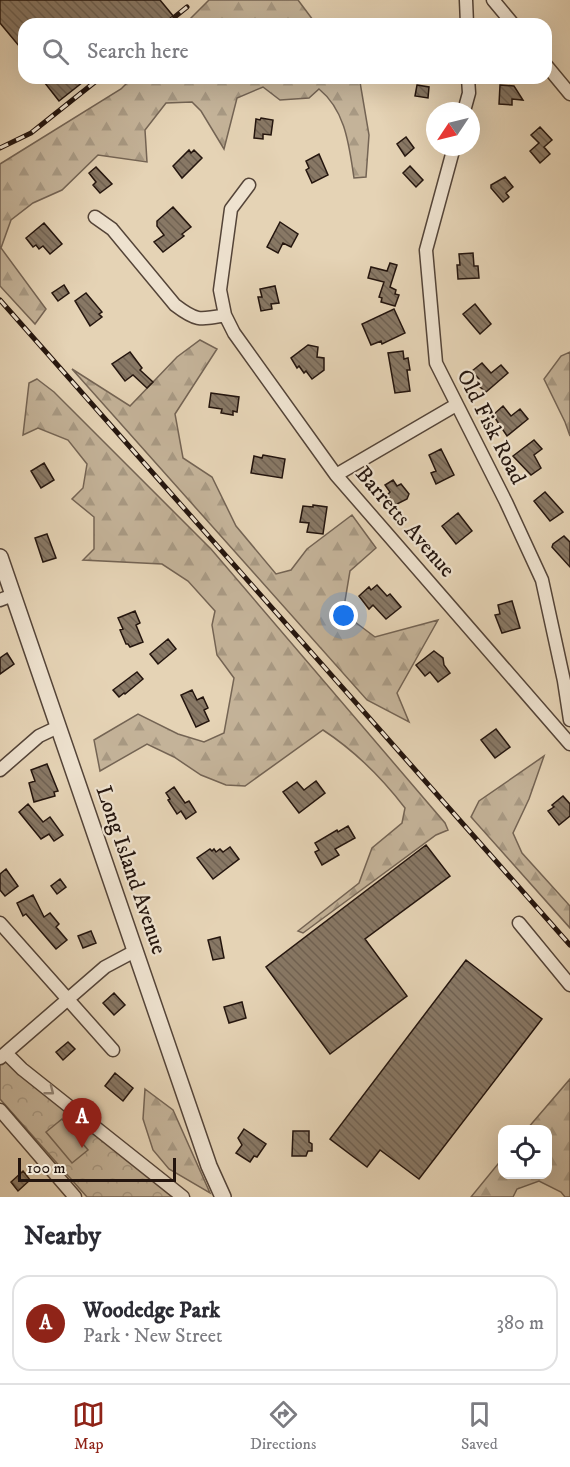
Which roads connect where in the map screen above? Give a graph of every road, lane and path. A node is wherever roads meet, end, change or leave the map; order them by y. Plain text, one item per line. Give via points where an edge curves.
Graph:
1 (466, 0) edge
2 (493, 0) edge
3 (467, 18) edge
4 (508, 18) edge
5 (552, 72) edge
6 (468, 84) edge
7 (570, 94) edge
8 (466, 102) edge
9 (452, 156) edge
10 (249, 185) dead end
11 (95, 218) dead end
12 (225, 315) junction
13 (456, 405) junction
14 (336, 475) junction
15 (0, 557) edge
16 (7, 598) edge
17 (570, 720) edge
18 (58, 727) junction
19 (570, 744) edge
20 (0, 770) edge
21 (0, 923) edge
22 (519, 924) dead end
23 (135, 951) junction
24 (570, 985) edge
25 (67, 998) junction
26 (113, 1050) dead end
27 (3, 1055) edge
28 (0, 1110) edge
29 (75, 1197) edge
30 (183, 1197) edge
31 (223, 1197) edge

1 - 3 street
2 - 4 street
5 - 7 street
6 - 8 street
9 - 13 street, Old Fisk Road via 426,250 436,363
10 - 12 street, Barretts Avenue via 231,208 220,290
11 - 12 street via 112,229 186,313 200,320
12 - 14 street, Barretts Avenue
13 - 14 street
13 - 17 street, Old Fisk Road via 542,580
14 - 19 street, Barretts Avenue
15 - 16 street, Long Island Avenue
16 - 18 street, Long Island Avenue
18 - 20 street via 39,736
18 - 23 street, Long Island Avenue
21 - 25 street
22 - 24 street
23 - 25 street via 105,967
23 - 31 street, Long Island Avenue
25 - 26 street
25 - 27 street
27 -> 30 street
28 - 29 street

